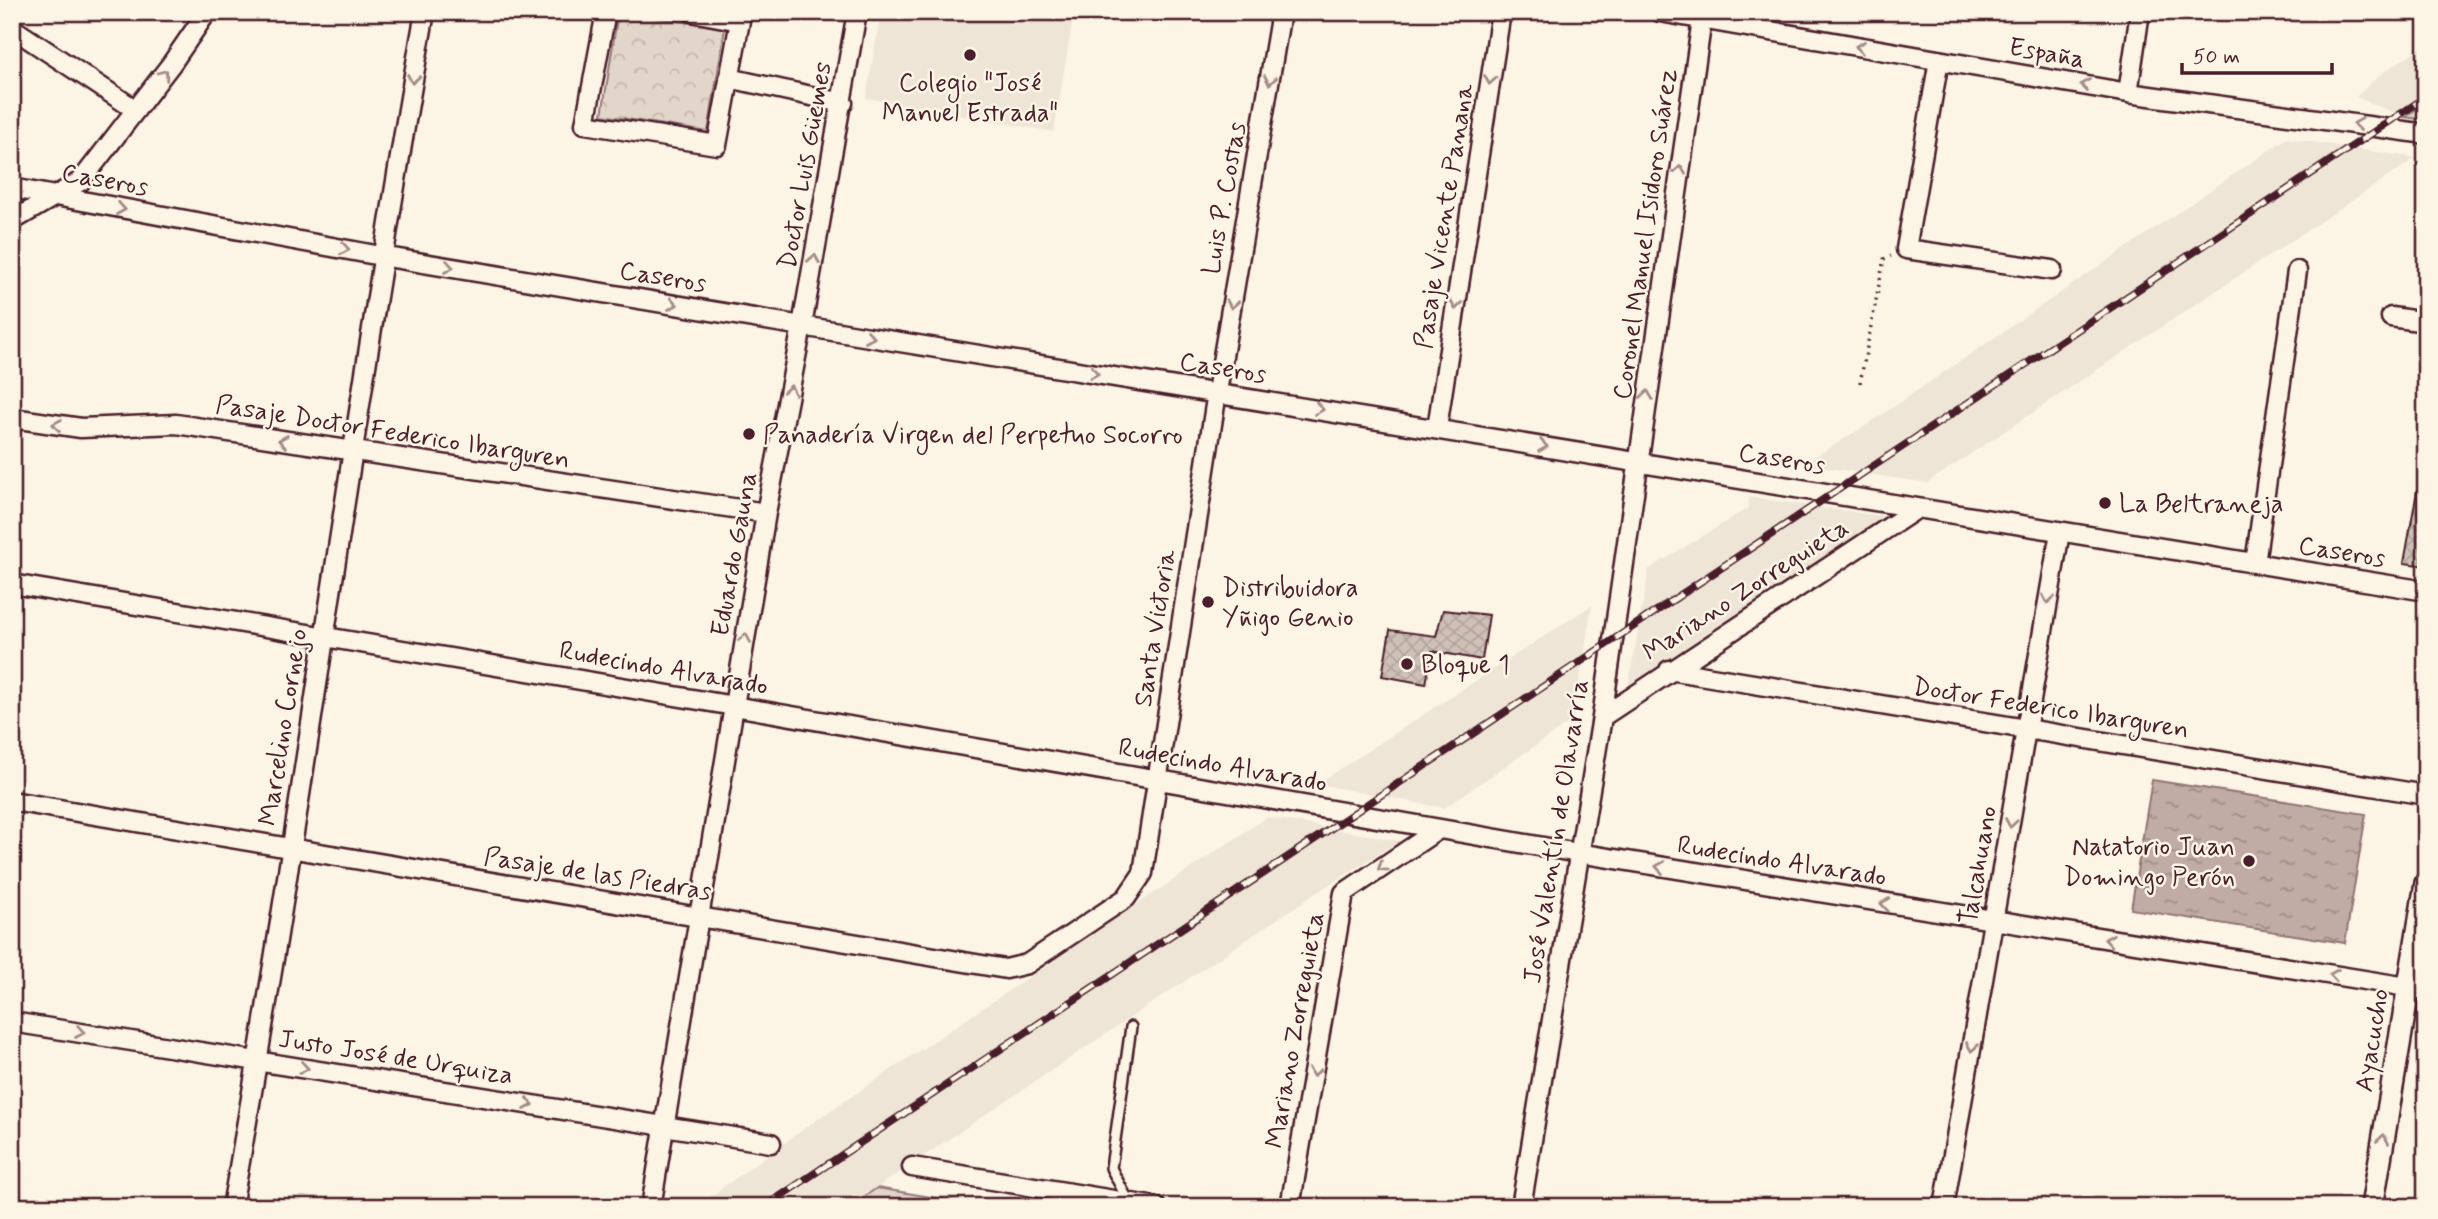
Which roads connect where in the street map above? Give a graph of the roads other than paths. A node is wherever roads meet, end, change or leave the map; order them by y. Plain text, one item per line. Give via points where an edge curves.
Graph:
1 (207, 12) edge
2 (425, 12) edge
3 (606, 12) edge
4 (692, 12) edge
5 (857, 12) edge
6 (1281, 12) edge
7 (1501, 12) edge
8 (1660, 12) edge
9 (2140, 12) edge
10 (1702, 16) edge
11 (12, 28) edge
12 (1939, 60) junction
13 (729, 78) junction
14 (2128, 93) junction
15 (843, 103) junction
16 (136, 110) junction
17 (2426, 134) edge
18 (12, 188) edge
19 (54, 197) junction
20 (12, 221) edge
21 (381, 256) junction
22 (2052, 270) dead end
23 (2297, 271) dead end
24 (2391, 317) dead end
25 (2426, 323) edge
26 (802, 326) junction
27 (1217, 392) junction
28 (12, 418) edge
29 (1437, 428) junction
30 (350, 452) junction
31 (1637, 462) junction
32 (1918, 508) junction
33 (765, 513) junction
34 (2060, 531) junction
35 (2255, 563) junction
36 (12, 584) edge
37 (2426, 591) edge
38 (323, 636) junction
39 (1669, 670) junction
40 (734, 706) junction
41 (1602, 717) junction
42 (2026, 730) junction
43 (1157, 779) junction
44 (2426, 795) edge
45 (12, 801) edge
46 (1439, 830) junction
47 (289, 849) junction
48 (1578, 853) junction
49 (1143, 873) joint
50 (2426, 883) edge
51 (699, 916) junction
52 (1994, 922) junction
53 (2417, 989) edge
54 (12, 1022) edge
55 (1131, 1027) dead end
56 (258, 1060) junction
57 (666, 1127) junction
58 (771, 1143) dead end
59 (912, 1167) dead end
60 (1130, 1205) edge
61 (232, 1207) edge
62 (651, 1207) edge
63 (1156, 1207) edge
64 (1290, 1207) edge
65 (1521, 1207) edge
66 (1944, 1207) edge
67 (2372, 1207) edge

16 -> 1 street
2 -> 21 street, Marcelino Cornejo
3 - 13 street via 585,124 717,145
4 - 13 street via 740,21
5 - 15 street, Doctor Luis Güemes
6 -> 27 street, Luis P. Costas
7 -> 29 street, Pasaje Vicente Panana
8 - 10 street, España
9 - 14 street
12 -> 10 street, España
31 -> 10 street, Coronel Manuel Isidoro Suárez
11 - 16 street
14 -> 12 street, España
12 - 22 street via 1906,249
13 - 15 street
17 -> 14 street, España
26 -> 15 street, Doctor Luis Güemes
16 - 19 street via 82,181
18 - 19 street, Caseros
19 - 20 street
19 -> 21 street, Caseros
21 -> 26 street, Caseros
21 - 30 street, Marcelino Cornejo
23 - 35 street
24 - 25 street
26 -> 27 street, Caseros
33 -> 26 street, Eduardo Gauna
27 -> 29 street, Caseros
27 - 43 street, Santa Victoria
30 -> 28 street, Pasaje Doctor Federico Ibarguren via 176,424 82,428
29 -> 31 street, Caseros
30 - 33 street, Pasaje Doctor Federico Ibarguren
30 - 38 street, Marcelino Cornejo
31 - 32 street, Caseros
31 - 41 street, José Valentín de Olavarría
32 - 34 street, Caseros
32 - 39 street, Mariano Zorreguieta
40 -> 33 street, Eduardo Gauna
34 - 35 street, Caseros
34 -> 42 street, Talcahuano
35 - 37 street, Caseros
36 - 38 street, Rudecindo Alvarado
38 - 40 street, Rudecindo Alvarado
38 - 47 street, Marcelino Cornejo
39 - 41 street, Mariano Zorreguieta
39 - 42 street, Doctor Federico Ibarguren
40 - 43 street, Rudecindo Alvarado
40 - 51 street, Eduardo Gauna
41 - 48 street, José Valentín de Olavarría
42 - 44 street, Doctor Federico Ibarguren
42 -> 52 street, Talcahuano
43 - 46 street, Rudecindo Alvarado
43 - 49 street, Santa Victoria
45 - 47 street, Pasaje de las Piedras
46 - 48 street, Rudecindo Alvarado
46 -> 64 street, Mariano Zorreguieta via 1344,893
47 - 51 street, Pasaje de las Piedras
47 - 56 street, Marcelino Cornejo
52 -> 48 street, Rudecindo Alvarado
48 - 65 street, José Valentín de Olavarría
49 - 51 street, Pasaje de las Piedras via 1126,898 1027,964 1006,969
50 - 53 street, Ayacucho
51 - 57 street, Eduardo Gauna
53 -> 52 street, Rudecindo Alvarado
52 -> 66 street, Talcahuano
67 -> 53 street, Ayacucho
54 -> 56 street, Justo José de Urquiza
55 - 60 lane via 1111,1168
56 -> 57 street, Justo José de Urquiza
56 - 61 street, Marcelino Cornejo
57 - 58 street, Justo José de Urquiza
57 - 62 street, Eduardo Gauna
59 - 60 street
60 - 63 street

